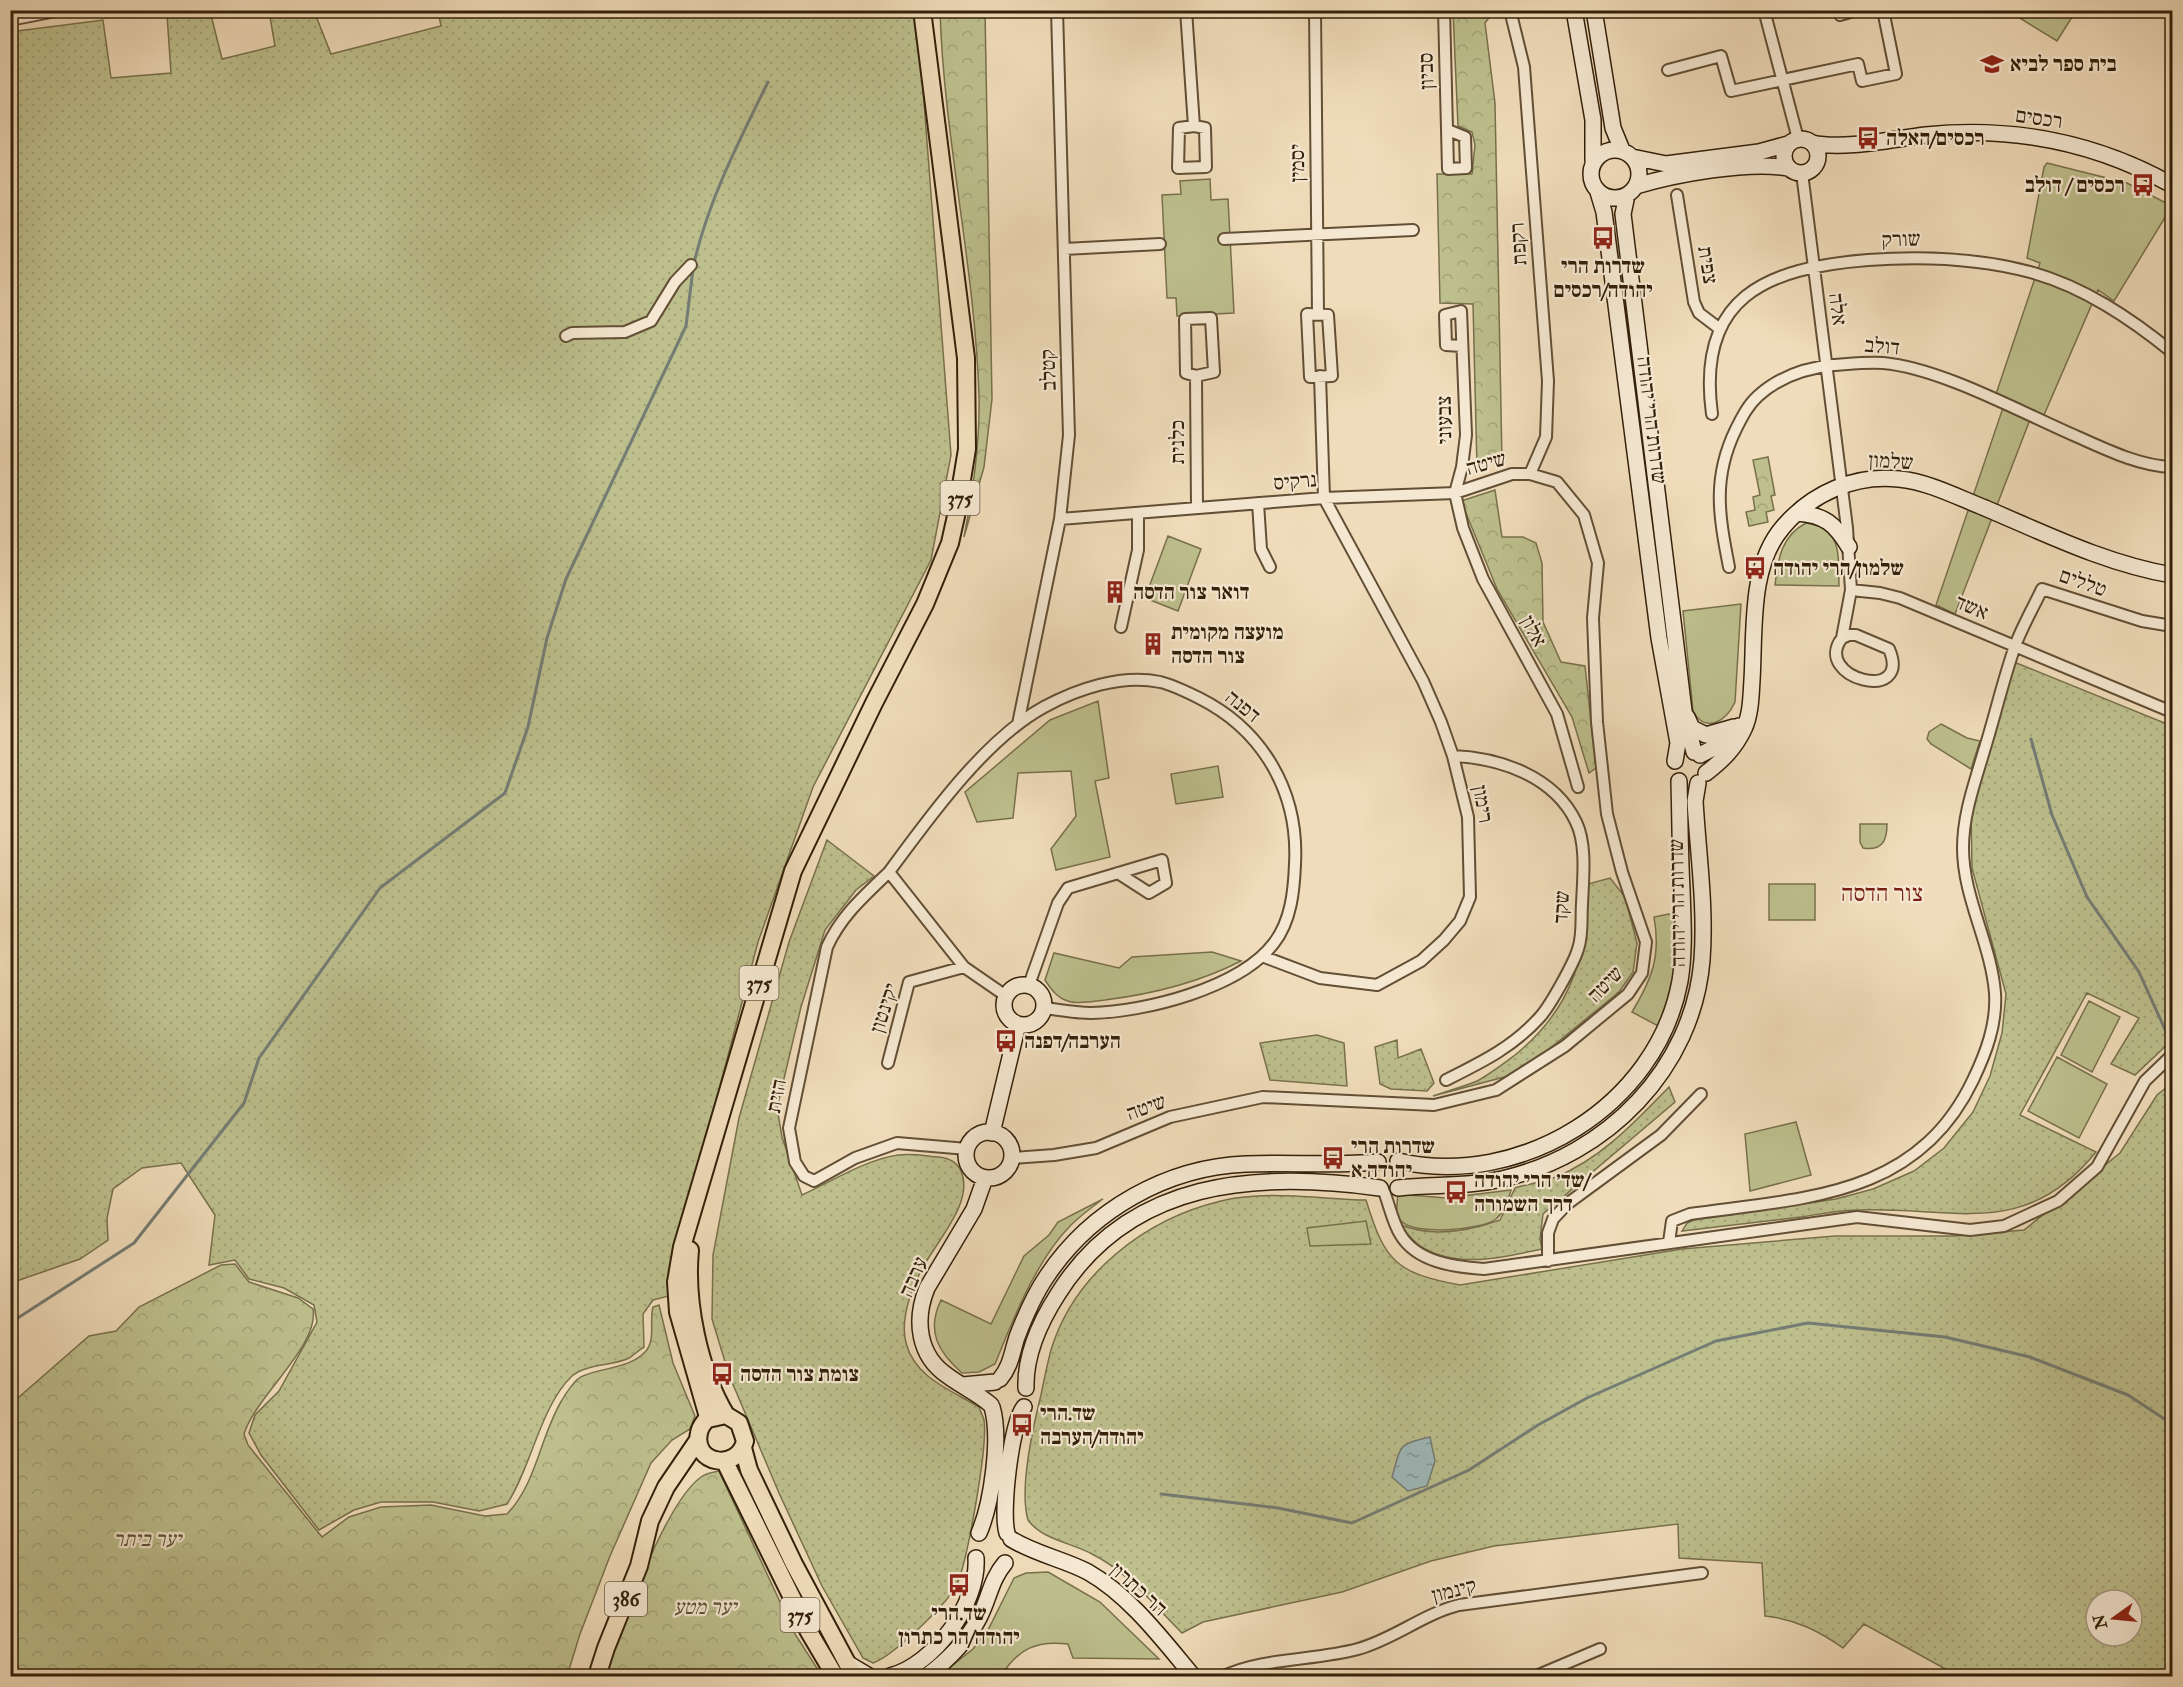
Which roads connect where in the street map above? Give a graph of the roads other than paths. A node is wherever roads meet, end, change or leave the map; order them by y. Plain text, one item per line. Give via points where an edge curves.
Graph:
1 (61, 10) edge
2 (922, 10) edge
3 (931, 10) edge
4 (1057, 10) edge
5 (1186, 10) edge
6 (1315, 10) edge
7 (1444, 10) edge
8 (1510, 10) edge
9 (1575, 10) edge
10 (1594, 10) edge
11 (1764, 10) edge
12 (1857, 10) edge
13 (1883, 10) edge
14 (1840, 15) dead end
15 (10, 20) edge
16 (1668, 70) dead end
17 (1783, 81) junction
18 (1194, 126) junction
19 (1448, 130) dead end
20 (1799, 142) junction
21 (1856, 143) junction
22 (939, 148) junction
23 (1627, 154) junction
24 (1593, 161) junction
25 (1817, 161) junction
26 (1795, 171) junction
27 (2172, 186) edge
28 (1632, 191) junction
29 (1598, 192) junction
30 (1677, 195) dead end
31 (1413, 230) dead end
32 (1317, 234) junction
33 (1224, 239) dead end
34 (1160, 244) dead end
35 (1064, 249) junction
36 (691, 265) dead end
37 (1813, 266) junction
38 (1318, 314) junction
39 (1720, 329) junction
40 (566, 336) dead end
41 (1461, 346) dead end
42 (2172, 352) edge
43 (1826, 366) junction
44 (1196, 376) junction
45 (1320, 376) junction
46 (1712, 414) dead end
47 (2172, 467) edge
48 (1530, 474) junction
49 (1840, 485) junction
50 (1455, 493) junction
51 (1324, 498) junction
52 (1258, 503) junction
53 (1197, 508) junction
54 (1138, 513) junction
55 (1797, 513) junction
56 (1060, 519) junction
57 (1849, 547) junction
58 (1270, 567) dead end
59 (1729, 567) dead end
60 (2172, 575) edge
61 (1851, 590) junction
62 (1846, 615) junction
63 (2172, 626) edge
64 (1121, 627) dead end
65 (1856, 635) junction
66 (1842, 638) junction
67 (2015, 646) junction
68 (1751, 698) junction
69 (1684, 711) junction
70 (2172, 712) edge
71 (1018, 724) junction
72 (1739, 725) junction
73 (1697, 753) junction
74 (1453, 756) junction
75 (1675, 760) junction
76 (1702, 778) junction
77 (1679, 781) junction
78 (1578, 787) dead end
79 (889, 873) junction
80 (1118, 873) dead end
81 (1262, 956) junction
82 (964, 968) junction
83 (1029, 985) junction
84 (1006, 996) junction
85 (1045, 1008) junction
86 (1018, 1024) junction
87 (2172, 1055) edge
88 (888, 1063) dead end
89 (1446, 1080) dead end
90 (1701, 1094) dead end
91 (992, 1133) junction
92 (967, 1149) junction
93 (709, 1152) junction
94 (1012, 1158) junction
95 (1398, 1161) junction
96 (1378, 1162) junction
97 (984, 1178) junction
98 (1389, 1188) junction
99 (1669, 1242) junction
100 (1548, 1261) junction
101 (997, 1380) junction
102 (963, 1385) junction
103 (1026, 1388) junction
104 (991, 1406) junction
105 (1024, 1407) junction
106 (726, 1415) junction
107 (708, 1419) junction
108 (698, 1440) junction
109 (743, 1448) junction
110 (717, 1460) junction
111 (650, 1521) junction
112 (979, 1533) junction
113 (1009, 1536) junction
114 (1041, 1554) junction
115 (976, 1558) junction
116 (1007, 1561) junction
117 (1702, 1572) dead end
118 (1600, 1649) dead end
119 (843, 1660) junction
120 (597, 1677) edge
121 (835, 1677) edge
122 (854, 1677) edge
123 (869, 1677) edge
124 (891, 1677) edge
125 (927, 1677) edge
126 (1193, 1677) edge
127 (1224, 1677) edge
128 (1536, 1677) edge

1 - 15 street
2 - 22 main road, 375
3 - 22 main road, 375
4 - 35 street, קטלב
5 - 18 street
6 - 32 street, יסמין
7 - 19 street, סביון
8 - 48 street, רקפת via 1524,67 1548,381 1546,437
9 - 24 street via 1593,120
10 - 23 street via 1613,128
11 - 17 street
12 - 14 street
13 - 17 street via 1896,74 1862,81 1858,63
16 - 17 street via 1721,56 1731,91
17 - 20 street
18 - 18 street via 1179,128 1178,168 1206,167 1205,128
20 - 21 street, רכסים
20 - 23 street, רכסים via 1759,152 1666,164
20 - 25 street via 1818,154
20 - 26 street via 1784,158
21 - 25 street, רכסים
21 - 27 street, רכסים via 1959,133 2023,135 2103,153
22 - 93 main road, 375 via 968,386 967,449 950,543 925,604 793,872
23 - 24 street via 1609,150
23 - 28 street via 1639,168
24 - 29 street via 1591,181
25 - 26 street via 1810,170
26 - 28 street via 1747,167 1663,178
26 - 37 street, אלה
28 - 29 street via 1615,199
28 - 69 street, שדרות הרי יהודה via 1623,214
29 - 75 street, שדרות הרי יהודה via 1604,212 1659,638 1678,742
30 - 39 street, צפית via 1694,302 1698,313
31 - 32 street
32 - 33 street
32 - 38 street, יסמין
34 - 35 street
35 - 56 street, קטלב via 1069,435
36 - 40 street via 675,282 651,321 624,332
37 - 39 street, שורק via 1760,285 1742,298
37 - 42 street, שורק via 1946,258 2032,273 2112,308
37 - 43 street, אלה
38 - 45 street, יסמין via 1328,315 1332,376
38 - 45 street, יסמין via 1307,314 1310,377
39 - 46 street, שורק via 1711,354
41 - 50 street, צבעוני via 1466,435
43 - 47 street, דולב via 1859,362 1940,377 2100,447
43 - 49 street, אלה
43 - 59 street, דולב via 1782,378 1768,387 1752,402 1731,438 1718,489
44 - 44 street, כלנית via 1214,372 1211,318 1185,318 1186,373
44 - 53 street, כלנית
45 - 51 street, יסמין
48 - 50 street, שיטה via 1512,474
48 - 94 street, שיטה via 1557,482 1584,515 1598,563 1593,618 1597,722 1607,814 1646,942 1642,973 1628,994 1565,1046 1496,1090 1434,1105 1263,1097 1170,1117 1095,1148
49 - 55 street, שלמון
49 - 57 street
49 - 60 street, שלמון via 1882,478 1929,485 2081,549
50 - 51 street, נרקיס
50 - 78 street, אלון via 1463,528 1483,579 1557,714
51 - 52 street, נרקיס
51 - 74 street, רימון via 1423,681
52 - 53 street, נרקיס
52 - 58 street via 1261,549
53 - 54 street, נרקיס
54 - 56 street, נרקיס
54 - 64 street via 1138,550
55 - 57 street via 1828,519
55 - 68 street, שלמון via 1782,527 1764,559 1757,600
56 - 71 street, קטלב
57 - 61 street
61 - 62 street
61 - 67 street, אשד via 1900,598
62 - 65 street
62 - 66 street
63 - 67 street, טללים via 2142,621 2042,589
65 - 66 street
65 - 66 street via 1889,649 1893,669 1884,680 1869,681 1841,668 1836,655
67 - 70 street, אשד
67 - 99 street via 1964,832 1966,879 1995,996 1989,1043 1968,1090 1938,1131 1900,1166 1861,1183 1815,1196 1690,1214 1672,1221
68 - 72 street, שלמון
68 - 76 street, שלמון via 1738,740 1730,753
69 - 72 street via 1692,728 1706,735
69 - 73 street, שדרות הרי יהודה
71 - 79 street, דפנה via 934,811
71 - 81 street, דפנה via 1065,697 1126,681 1160,682 1186,691 1215,706 1243,728 1266,753 1284,787 1293,817 1296,851 1288,915 1275,943
72 - 73 street, שלמון via 1719,745
73 - 75 street via 1683,753
73 - 76 street, שדרות הרי יהודה via 1706,763
74 - 81 street, רימון via 1468,817 1470,897 1460,921 1444,940 1421,961 1377,985 1320,978
74 - 89 street, שקד via 1511,765 1545,785 1576,822 1581,841 1582,891 1579,948 1542,1016 1500,1053
75 - 77 street, שדרות הרי יהודה via 1673,771
76 - 77 street via 1688,785
76 - 98 street, שדרות הרי יהודה via 1695,801 1703,939 1699,983 1681,1038 1650,1089 1604,1133 1542,1167 1490,1182
77 - 95 street, שדרות הרי יהודה via 1684,939 1680,980 1664,1030 1636,1077 1593,1117 1526,1153 1470,1165 1433,1166
79 - 82 street
79 - 92 street, הזית via 849,911 827,947 789,1128 795,1162 804,1176 814,1181 862,1155 897,1143
80 - 83 street via 1068,888 1058,903
81 - 85 street, דפנה via 1220,983 1180,997 1091,1013
82 - 84 street
82 - 88 street, יקינטון via 909,982
83 - 84 street via 1016,986
83 - 85 street via 1043,996
84 - 86 street via 1004,1010
85 - 86 street via 1035,1023
86 - 91 street
87 - 99 street via 2145,1081 2097,1167 2069,1194 2004,1226 1970,1230 1857,1217
90 - 100 street via 1661,1135 1567,1204 1553,1219 1548,1233
91 - 92 street via 974,1138
91 - 94 street via 1009,1144
92 - 97 street via 968,1164
93 - 106 main road, 375 via 691,1242 688,1287 697,1338
93 - 107 main road, 375 via 676,1282 681,1329
94 - 97 street via 999,1176
95 - 96 street via 1388,1158
95 - 98 street via 1405,1174
96 - 98 street via 1373,1176
96 - 101 street via 1231,1165 1168,1179 1136,1194 1100,1218 1058,1261 1028,1309 1008,1370
97 - 102 street, ערבה via 974,1209 927,1288 919,1314 919,1331 929,1358
98 - 100 street via 1392,1214 1400,1234 1410,1246 1443,1264 1484,1269
98 - 103 street, שדרות הרי יהודה via 1331,1183 1233,1184 1174,1197 1146,1211 1096,1247 1063,1286 1035,1338 1025,1375
99 - 100 street
101 - 102 street
101 - 103 street via 1013,1378
101 - 104 street via 989,1394
102 - 104 street, ערבה
103 - 105 street
104 - 105 street via 1007,1416
104 - 112 street via 997,1436 986,1514
105 - 113 street via 1016,1422 1003,1517
106 - 107 main road
106 - 109 main road, 375 via 742,1426
107 - 108 main road via 700,1428
108 - 110 main road, 375 via 702,1451
108 - 111 main road, 386 via 666,1487
109 - 110 main road via 736,1457
109 - 119 main road, 375 via 764,1501
110 - 111 main road, 386 via 693,1464
110 - 121 main road, 375
111 - 120 main road, 386 via 639,1566
112 - 113 street via 992,1527
112 - 115 street via 973,1545
113 - 114 street, הר כתרון
113 - 116 street via 1012,1546
114 - 116 street, הר כתרון via 1030,1552
114 - 126 street, הר כתרון via 1088,1572 1111,1589 1159,1635
115 - 116 street via 992,1567
115 - 124 street via 975,1579 955,1624 922,1658
116 - 125 street via 996,1573 969,1633
117 - 127 street, קינמון via 1459,1605 1360,1648 1258,1664
118 - 128 street
119 - 122 main road, 375
119 - 123 street

